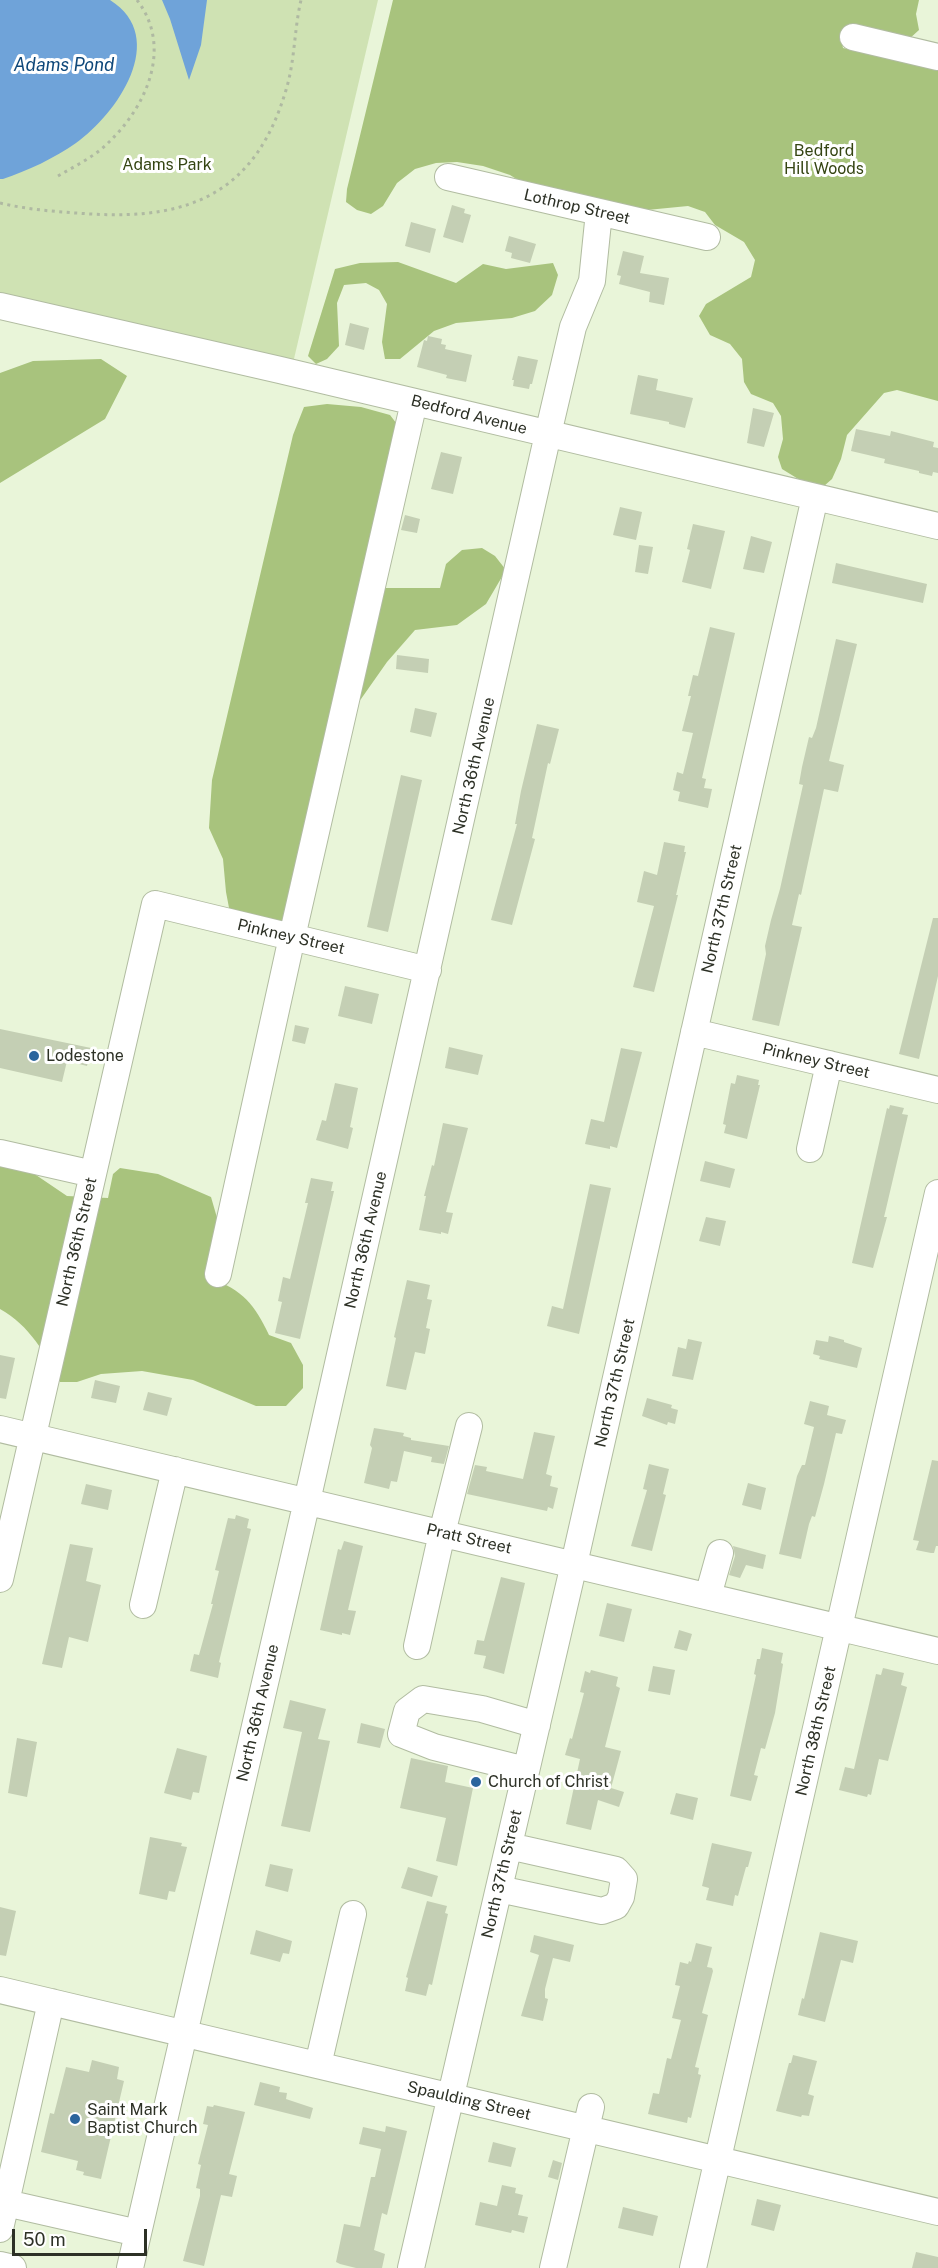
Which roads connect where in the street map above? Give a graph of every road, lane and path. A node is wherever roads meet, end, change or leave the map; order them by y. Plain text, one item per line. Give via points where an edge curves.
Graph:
1 (137, 0) edge
2 (301, 0) edge
3 (853, 37) dead end
4 (938, 57) edge
5 (58, 176) dead end
6 (448, 177) dead end
7 (0, 202) edge
8 (599, 212) junction
9 (706, 237) dead end
10 (0, 306) edge
11 (414, 402) junction
12 (548, 434) junction
13 (815, 497) junction
14 (938, 526) edge
15 (155, 904) joint
16 (292, 937) junction
17 (428, 970) junction
18 (694, 1032) junction
19 (829, 1064) junction
20 (938, 1090) edge
21 (810, 1149) dead end
22 (0, 1153) edge
23 (93, 1174) junction
24 (938, 1193) edge
25 (218, 1274) dead end
26 (469, 1426) dead end
27 (0, 1429) edge
28 (32, 1436) junction
29 (174, 1470) junction
30 (307, 1501) junction
31 (442, 1533) junction
32 (720, 1553) dead end
33 (574, 1564) junction
34 (0, 1579) edge
35 (708, 1596) junction
36 (143, 1605) dead end
37 (840, 1628) junction
38 (417, 1646) dead end
39 (938, 1651) edge
40 (537, 1725) junction
41 (526, 1770) junction
42 (509, 1846) junction
43 (499, 1889) junction
44 (353, 1914) dead end
45 (0, 1990) edge
46 (51, 2002) junction
47 (184, 2033) junction
48 (318, 2065) junction
49 (451, 2096) junction
50 (588, 2118) junction
51 (718, 2160) junction
52 (6, 2203) junction
53 (938, 2212) edge
54 (0, 2229) edge
55 (138, 2233) junction
56 (0, 2265) edge
57 (13, 2268) edge
58 (130, 2268) edge
59 (411, 2268) edge
60 (553, 2268) edge
61 (693, 2268) edge

1 - 5 path via 154,35 155,60 140,101 108,143
2 - 7 path via 292,67 278,114 256,156 223,188 192,205 131,215 36,209
3 - 4 street
6 - 8 street, Lothrop Street
8 - 9 street, Lothrop Street
8 - 12 street, North 36th Avenue via 592,281 573,327
10 - 11 street, Bedford Avenue
11 - 12 street, Bedford Avenue
11 - 16 street
12 - 13 street, Bedford Avenue
12 - 17 street, North 36th Avenue
13 - 14 street, Bedford Avenue
13 - 18 street, North 37th Street
15 - 16 street, Pinkney Street
15 - 23 street, North 36th Street
16 - 17 street, Pinkney Street
16 - 25 street
17 - 30 street, North 36th Avenue
18 - 19 street, Pinkney Street
18 - 33 street, North 37th Street
19 - 20 street, Pinkney Street
19 - 21 street
22 - 23 street
23 - 28 street, North 36th Street
24 - 37 street, North 38th Street
26 - 31 street
27 - 28 street, Pratt Street
28 - 29 street, Pratt Street
28 - 34 street, North 36th Street
29 - 30 street, Pratt Street
29 - 36 street
30 - 31 street, Pratt Street
30 - 47 street, North 36th Avenue
31 - 33 street, Pratt Street
31 - 38 street
32 - 35 street
33 - 35 street, Pratt Street
33 - 40 street, North 37th Street
35 - 37 street, Pratt Street
37 - 39 street, Pratt Street
37 - 51 street, North 38th Street
40 - 41 street, North 37th Street
40 - 41 street via 482,1709 423,1699 407,1711 401,1734 434,1748
41 - 42 street, North 37th Street
42 - 43 street, North 37th Street
42 - 43 street via 616,1870 624,1879 621,1897 616,1906 602,1911
43 - 49 street, North 37th Street
44 - 48 street
45 - 46 street, Spaulding Street
46 - 47 street, Spaulding Street
46 - 52 street
47 - 48 street, Spaulding Street
47 - 55 street, North 36th Avenue
48 - 49 street, Spaulding Street
49 - 50 street, Spaulding Street
49 - 59 street, North 37th Street
50 - 51 street, Spaulding Street
50 - 60 street
51 - 53 street, Spaulding Street
51 - 61 street, North 38th Street
52 - 54 street
52 - 55 street
55 - 58 street, North 36th Avenue
56 - 57 street

